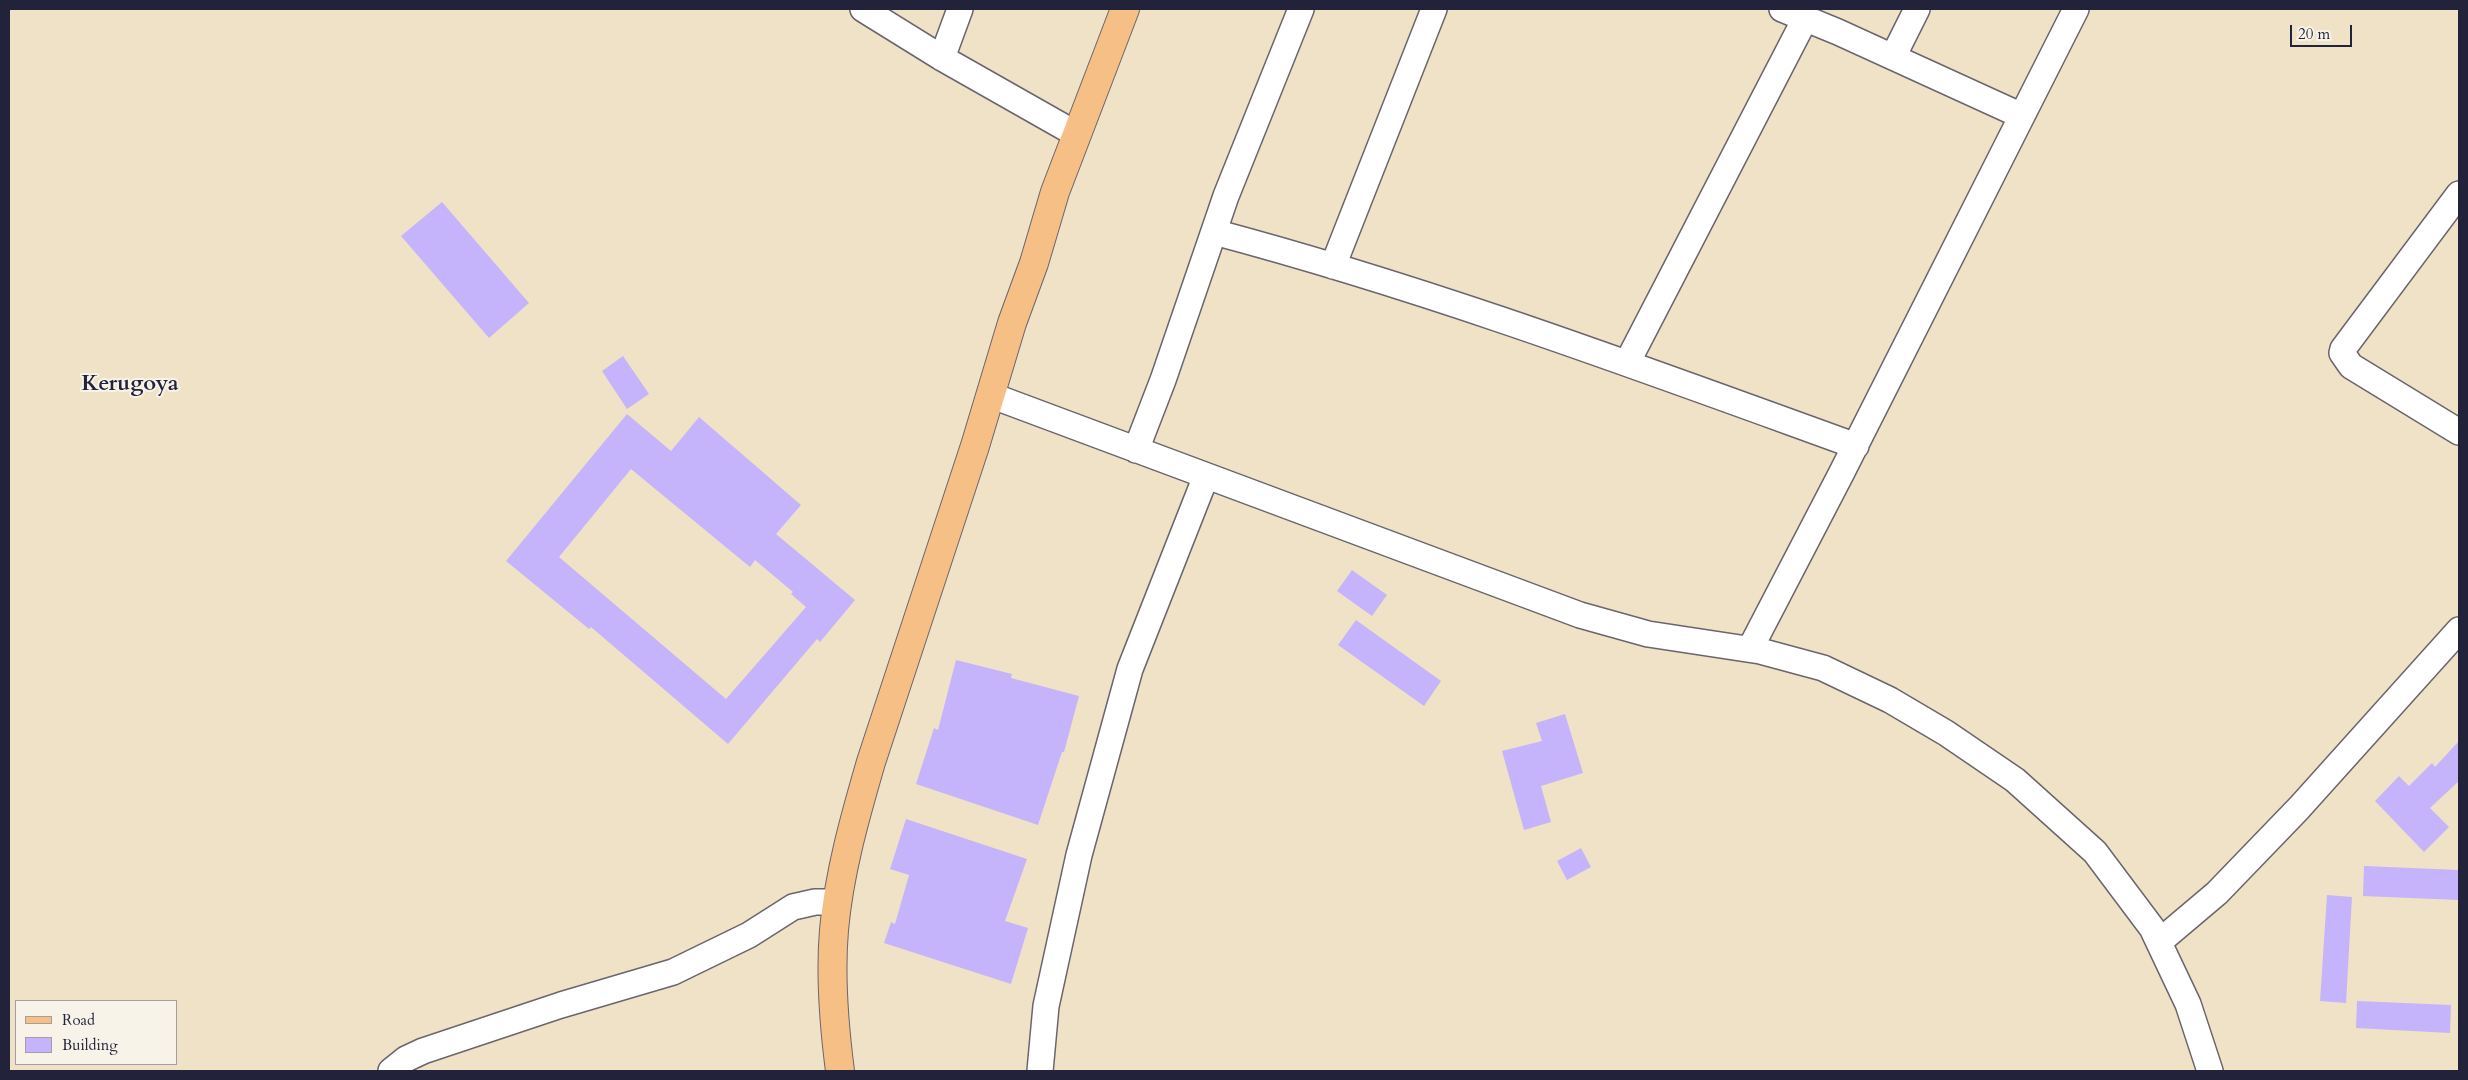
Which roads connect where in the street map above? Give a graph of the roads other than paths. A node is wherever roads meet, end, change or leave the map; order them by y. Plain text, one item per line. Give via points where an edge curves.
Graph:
1 (863, 9) edge
2 (960, 9) edge
3 (1125, 9) edge
4 (1301, 9) edge
5 (1434, 9) edge
6 (1782, 9) edge
7 (1917, 9) edge
8 (2076, 9) edge
9 (1805, 19) junction
10 (1893, 57) junction
11 (942, 58) junction
12 (2022, 116) junction
13 (1076, 134) junction
14 (2459, 194) edge
15 (1214, 232) junction
16 (1334, 266) junction
17 (1627, 363) junction
18 (990, 395) junction
19 (2459, 432) edge
20 (1856, 446) junction
21 (1136, 450) junction
22 (1206, 476) junction
23 (2459, 630) edge
24 (1750, 649) junction
25 (837, 902) junction
26 (2159, 942) junction
27 (391, 1071) edge
28 (840, 1071) edge
29 (1040, 1071) edge
30 (2210, 1071) edge

1 - 11 street
2 - 11 street
3 - 13 main road
4 - 15 street
5 - 16 street
6 - 9 street
7 - 10 street
8 - 12 street
9 - 10 street
9 - 17 street
10 - 12 street
11 - 13 street
12 - 20 street
13 - 18 main road
14 - 19 street via 2342,353 2351,366
15 - 16 street
15 - 21 street
16 - 17 street
17 - 20 street
18 - 21 street
18 - 25 main road via 871,762
20 - 24 street
21 - 22 street
22 - 24 street via 1580,615 1648,634
22 - 29 street via 1130,669 1077,864 1046,1006
23 - 26 street via 2299,808 2217,893
24 - 26 street via 1823,668 1873,692 1946,733 2015,780 2095,852
25 - 27 street via 793,907 749,935 673,972 560,1005 423,1051
25 - 28 main road via 832,962 834,1024
26 - 30 street via 2188,1004

